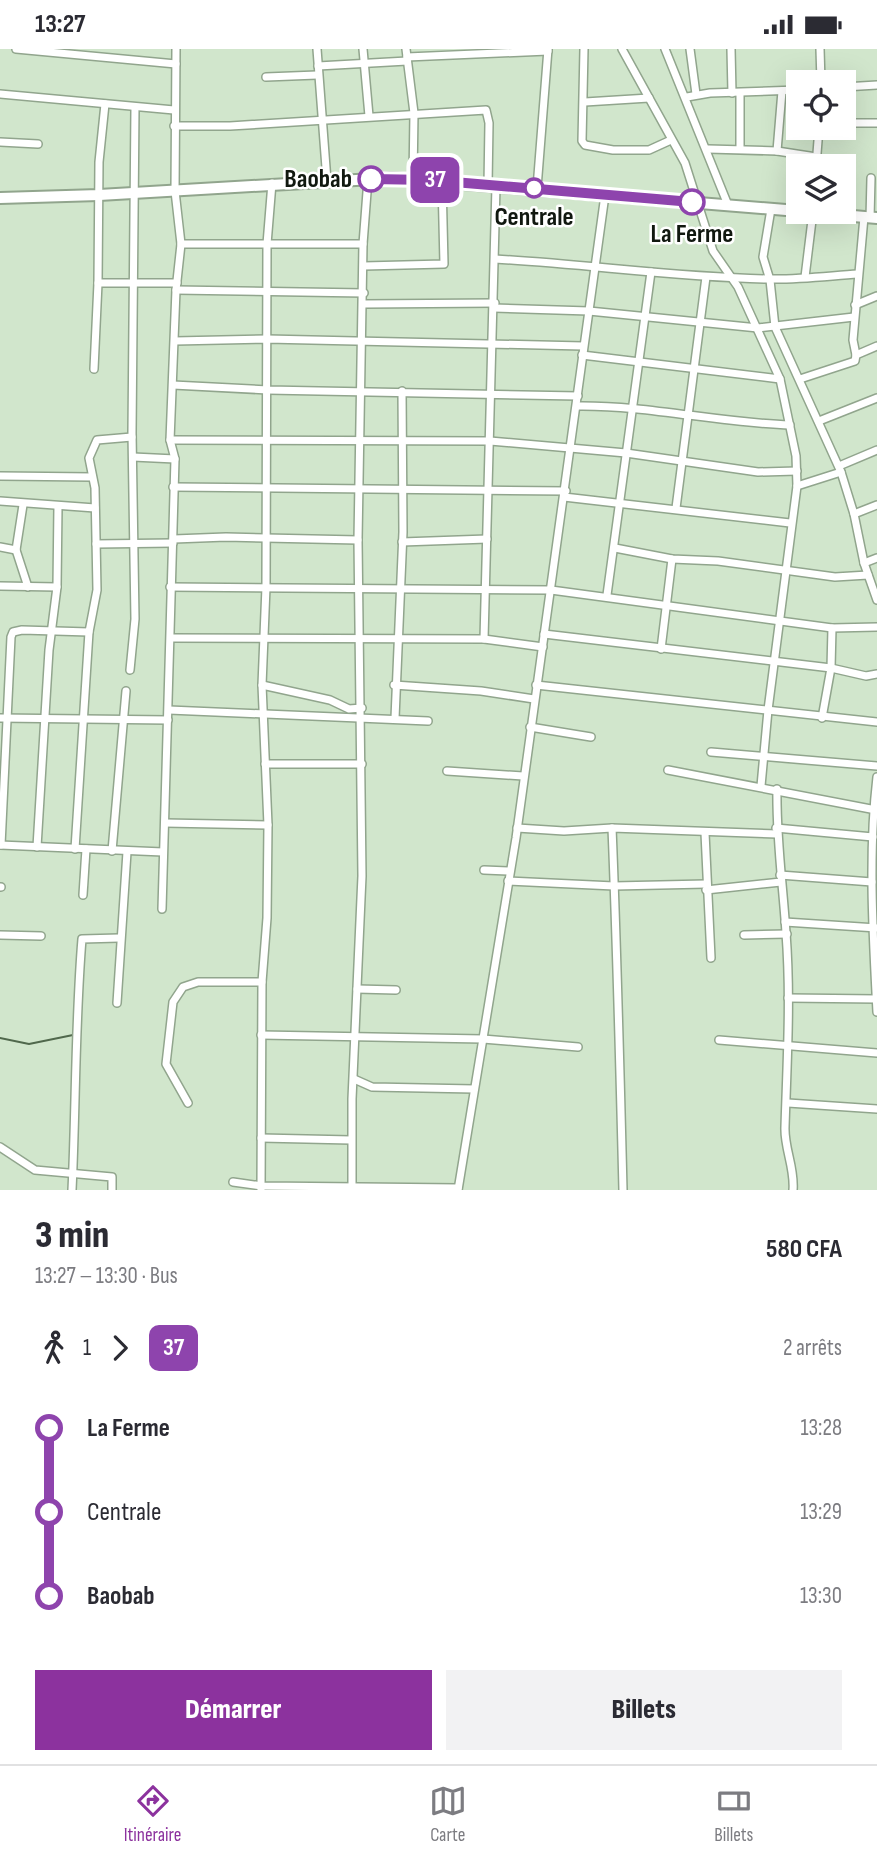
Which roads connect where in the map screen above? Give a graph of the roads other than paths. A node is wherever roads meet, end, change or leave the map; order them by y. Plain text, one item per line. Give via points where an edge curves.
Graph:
1 (16, 49) edge
2 (176, 49) edge
3 (317, 49) edge
4 (363, 49) edge
5 (584, 49) edge
6 (622, 49) edge
7 (665, 49) edge
8 (691, 49) edge
9 (731, 49) edge
10 (820, 49) edge
11 (548, 50) edge
12 (477, 51) edge
13 (406, 56) edge
14 (364, 63) junction
15 (176, 64) junction
16 (318, 66) junction
17 (821, 70) edge
18 (317, 75) junction
19 (265, 77) dead end
20 (877, 85) edge
21 (856, 86) edge
22 (782, 91) junction
23 (786, 91) edge
24 (736, 93) junction
25 (0, 94) edge
26 (696, 94) junction
27 (687, 97) junction
28 (649, 98) junction
29 (585, 102) junction
30 (105, 104) junction
31 (135, 107) junction
32 (174, 110) junction
33 (414, 113) junction
34 (369, 116) junction
35 (323, 121) junction
36 (856, 123) edge
37 (877, 123) edge
38 (174, 127) junction
39 (671, 140) junction
40 (0, 142) edge
41 (38, 144) dead end
42 (708, 149) junction
43 (740, 149) junction
44 (777, 151) junction
45 (788, 154) edge
46 (871, 178) dead end
47 (368, 179) junction
48 (413, 179) junction
49 (442, 180) junction
50 (327, 181) junction
51 (272, 183) junction
52 (492, 185) junction
53 (537, 188) junction
54 (175, 191) junction
55 (136, 193) junction
56 (99, 195) junction
57 (605, 195) junction
58 (0, 198) edge
59 (700, 202) junction
60 (728, 205) junction
61 (771, 209) junction
62 (786, 210) edge
63 (870, 218) edge
64 (812, 224) edge
65 (181, 244) junction
66 (267, 244) junction
67 (363, 244) junction
68 (495, 259) junction
69 (593, 265) junction
70 (364, 266) junction
71 (650, 272) junction
72 (858, 274) junction
73 (706, 277) junction
74 (806, 277) junction
75 (730, 278) junction
76 (770, 279) junction
77 (135, 282) junction
78 (98, 283) junction
79 (176, 287) junction
80 (267, 292) junction
81 (364, 293) junction
82 (877, 296) edge
83 (364, 304) junction
84 (855, 305) junction
85 (495, 306) junction
86 (589, 311) junction
87 (854, 317) junction
88 (646, 318) junction
89 (701, 324) junction
90 (775, 327) junction
91 (758, 328) junction
92 (267, 339) junction
93 (175, 341) junction
94 (492, 343) junction
95 (363, 344) junction
96 (877, 346) edge
97 (583, 347) junction
98 (582, 355) junction
99 (856, 355) junction
100 (637, 363) junction
101 (94, 369) dead end
102 (696, 370) junction
103 (780, 379) junction
104 (800, 379) junction
105 (173, 386) junction
106 (268, 390) junction
107 (362, 390) junction
108 (402, 391) junction
109 (491, 393) junction
110 (578, 396) junction
111 (877, 398) edge
112 (577, 406) junction
113 (632, 409) junction
114 (689, 416) junction
115 (819, 421) junction
116 (790, 425) junction
117 (132, 437) junction
118 (170, 440) junction
119 (265, 440) junction
120 (360, 441) junction
121 (491, 441) junction
122 (403, 442) junction
123 (570, 448) junction
124 (877, 450) edge
125 (626, 453) junction
126 (133, 457) junction
127 (175, 459) junction
128 (682, 461) junction
129 (840, 469) junction
130 (797, 471) junction
131 (0, 476) edge
132 (92, 477) junction
133 (173, 487) junction
134 (797, 487) junction
135 (265, 488) junction
136 (361, 490) junction
137 (487, 490) junction
138 (402, 491) junction
139 (565, 494) junction
140 (0, 501) edge
141 (621, 503) junction
142 (23, 505) junction
143 (877, 505) edge
144 (58, 506) junction
145 (95, 508) junction
146 (676, 508) junction
147 (854, 514) junction
148 (790, 523) junction
149 (266, 537) junction
150 (487, 539) junction
151 (358, 540) junction
152 (173, 541) junction
153 (402, 542) junction
154 (96, 544) junction
155 (134, 544) junction
156 (0, 547) edge
157 (615, 548) junction
158 (16, 550) junction
159 (877, 558) edge
160 (672, 559) junction
161 (864, 563) junction
162 (786, 569) junction
163 (868, 575) junction
164 (0, 586) edge
165 (28, 587) junction
166 (57, 587) junction
167 (170, 587) junction
168 (266, 587) junction
169 (398, 587) junction
170 (360, 590) junction
171 (551, 590) junction
172 (486, 591) junction
173 (607, 595) junction
174 (877, 600) edge
175 (666, 605) junction
176 (779, 619) junction
177 (877, 627) edge
178 (832, 628) junction
179 (51, 630) junction
180 (89, 632) junction
181 (544, 634) junction
182 (396, 637) junction
183 (171, 638) junction
184 (359, 638) junction
185 (484, 639) junction
186 (264, 641) junction
187 (542, 647) junction
188 (661, 649) junction
189 (775, 661) junction
190 (831, 668) junction
191 (130, 670) dead end
192 (877, 674) edge
193 (262, 685) junction
194 (394, 685) junction
195 (536, 685) junction
196 (126, 691) dead end
197 (534, 699) junction
198 (169, 710) junction
199 (768, 710) junction
200 (362, 712) junction
201 (263, 714) junction
202 (395, 718) junction
203 (822, 718) junction
204 (3, 719) edge
205 (46, 719) junction
206 (85, 719) junction
207 (123, 720) junction
208 (169, 720) junction
209 (428, 721) dead end
210 (877, 722) edge
211 (530, 727) junction
212 (591, 737) dead end
213 (711, 752) dead end
214 (765, 754) junction
215 (265, 764) junction
216 (362, 764) junction
217 (877, 766) edge
218 (667, 770) dead end
219 (447, 771) dead end
220 (523, 776) junction
221 (877, 776) edge
222 (761, 786) junction
223 (777, 789) junction
224 (875, 810) edge
225 (165, 823) junction
226 (268, 825) junction
227 (517, 828) junction
228 (612, 828) junction
229 (777, 831) junction
230 (705, 833) junction
231 (873, 838) junction
232 (1, 845) edge
233 (37, 847) junction
234 (75, 849) junction
235 (86, 849) junction
236 (112, 851) junction
237 (127, 852) junction
238 (163, 852) junction
239 (484, 870) dead end
240 (508, 871) junction
241 (781, 879) junction
242 (508, 881) junction
243 (872, 882) junction
244 (614, 886) junction
245 (706, 887) junction
246 (83, 895) dead end
247 (162, 909) dead end
248 (785, 922) junction
249 (876, 928) edge
250 (0, 935) edge
251 (744, 935) dead end
252 (786, 935) junction
253 (41, 936) dead end
254 (119, 938) junction
255 (711, 958) dead end
256 (262, 982) junction
257 (357, 989) junction
258 (396, 990) dead end
259 (788, 998) junction
260 (877, 999) edge
261 (117, 1003) dead end
262 (877, 1012) edge
263 (261, 1035) junction
264 (355, 1038) junction
265 (483, 1039) junction
266 (719, 1040) dead end
267 (578, 1047) dead end
268 (788, 1047) junction
269 (877, 1053) edge
270 (354, 1079) junction
271 (474, 1089) junction
272 (188, 1103) dead end
273 (788, 1103) junction
274 (877, 1109) edge
275 (261, 1138) junction
276 (351, 1140) junction
277 (0, 1147) edge
278 (73, 1175) junction
279 (233, 1182) dead end
280 (262, 1188) edge
281 (352, 1189) edge
282 (458, 1189) edge
283 (72, 1190) edge
284 (112, 1190) edge
285 (622, 1190) edge
286 (793, 1190) edge

1 - 15 street
2 - 15 street
3 - 16 street
4 - 14 street
5 - 29 street
6 - 28 street
7 - 27 street
8 - 26 street
9 - 24 street
10 - 17 street
11 - 12 street
11 - 53 street
12 - 13 street
13 - 14 street
13 - 33 street
14 - 16 street
14 - 34 street
15 - 32 street
16 - 18 street
18 - 19 street
18 - 35 street
20 - 21 street
22 - 23 street
22 - 24 street
22 - 44 street
24 - 26 street
24 - 43 street
25 - 30 street
26 - 27 street
27 - 42 street
28 - 29 street
28 - 39 street
29 - 39 street via 582,141 588,147 649,149
30 - 31 street
30 - 56 street
31 - 32 street
31 - 55 street
32 - 38 street
33 - 34 street
33 - 48 street
33 - 52 street via 487,110
34 - 35 street
35 - 38 street
35 - 50 street
36 - 37 street
38 - 54 street
39 - 59 street
40 - 41 street
42 - 43 street
42 - 60 street
43 - 44 street
44 - 45 street
46 - 63 street
47 - 48 highway
47 - 50 highway
47 - 67 street
48 - 49 highway
49 - 52 highway
49 - 70 street via 444,264
50 - 51 highway
51 - 54 highway
51 - 66 street
52 - 53 highway
52 - 68 street
53 - 57 highway
54 - 55 highway
54 - 65 street
55 - 56 highway
55 - 77 street
56 - 58 highway
56 - 78 street
57 - 59 highway
57 - 69 street
59 - 60 highway
59 - 75 street via 713,251
60 - 61 highway
61 - 62 highway
61 - 76 street via 763,257
63 - 72 street
64 - 74 street
65 - 66 street
65 - 79 street
66 - 67 street
66 - 80 street
67 - 70 street
68 - 69 street
68 - 85 street
69 - 71 street
69 - 86 street
70 - 81 street
71 - 73 street
71 - 88 street
72 - 74 street
72 - 84 street
73 - 75 street
73 - 89 street
74 - 76 street
75 - 76 street
75 - 91 street
76 - 90 street
77 - 78 street
77 - 79 street
77 - 117 street
78 - 101 street
79 - 80 street
79 - 93 street
80 - 81 street
80 - 92 street
81 - 83 street
82 - 84 street
83 - 85 street
83 - 95 street
84 - 87 street
85 - 86 street
85 - 94 street
86 - 88 street
86 - 97 street
87 - 90 street
87 - 99 street
88 - 89 street
88 - 100 street
89 - 91 street
89 - 102 street
90 - 91 street
90 - 104 street
91 - 103 street
92 - 93 street
92 - 95 street
92 - 106 street
93 - 105 street
94 - 95 street
94 - 97 street
94 - 109 street
95 - 107 street
96 - 99 street
97 - 98 street
98 - 100 street
98 - 110 street
99 - 104 street via 855,361
100 - 102 street
100 - 113 street
102 - 103 street
102 - 114 street
103 - 116 street
104 - 115 street
105 - 106 street
105 - 118 street
106 - 107 street
106 - 119 street
107 - 108 street
107 - 120 street
108 - 109 street
108 - 122 street
109 - 110 street
109 - 121 street
110 - 112 street
111 - 115 street
112 - 113 street
112 - 123 street
113 - 114 street
113 - 125 street
114 - 116 street
114 - 128 street
115 - 129 street
116 - 130 street
117 - 126 street
117 - 132 street via 102,438 94,443 89,458
118 - 119 street
118 - 127 street
119 - 120 street
119 - 135 street
120 - 122 street
120 - 136 street
121 - 122 street
121 - 123 street
121 - 137 street
122 - 138 street
123 - 125 street
123 - 139 street
124 - 129 street
125 - 128 street
125 - 141 street
126 - 127 street
126 - 155 street
127 - 133 street
128 - 130 street via 758,472
128 - 146 street
129 - 134 street
129 - 147 street
130 - 134 street
131 - 132 street
132 - 145 street
133 - 135 street
133 - 152 street
134 - 148 street
135 - 136 street
135 - 149 street
136 - 138 street
136 - 151 street
137 - 138 street
137 - 139 street
137 - 150 street
138 - 153 street
139 - 141 street
139 - 171 street
140 - 142 street
141 - 146 street
141 - 157 street
142 - 144 street
142 - 158 street
143 - 147 street
144 - 145 street
144 - 166 street
145 - 154 street
146 - 148 street
147 - 161 street
148 - 162 street
149 - 151 street
149 - 152 street
149 - 168 street
150 - 153 street
150 - 172 street
151 - 170 street
152 - 155 street
152 - 167 street
153 - 169 street
154 - 155 street
154 - 180 street via 97,590
155 - 191 street
156 - 158 street
157 - 160 street
157 - 173 street
158 - 165 street
159 - 161 street
160 - 162 street
160 - 175 street
161 - 163 street
162 - 163 street via 835,577
162 - 176 street
163 - 174 street
164 - 165 street
165 - 166 street
166 - 179 street
167 - 168 street
167 - 183 street
168 - 170 street
168 - 186 street
169 - 170 street
169 - 172 street
169 - 182 street
170 - 184 street
171 - 172 street
171 - 173 street
171 - 181 street
172 - 185 street
173 - 175 street
175 - 176 street
175 - 188 street
176 - 178 street
176 - 189 street
177 - 178 street
178 - 190 street
179 - 180 street
179 - 204 street via 13,632
179 - 205 street
180 - 206 street
181 - 187 street
181 - 188 street
182 - 184 street
182 - 185 street
182 - 194 street
183 - 186 street
183 - 198 street
184 - 186 street
184 - 200 street
185 - 187 street
186 - 193 street
187 - 195 street
188 - 189 street
189 - 190 street
189 - 199 street
190 - 192 street
190 - 203 street
193 - 200 street
193 - 201 street
194 - 197 street
194 - 202 street
195 - 197 street
195 - 199 street
196 - 207 street
197 - 211 street
198 - 201 street
198 - 208 street
199 - 203 street
199 - 214 street
200 - 201 street
200 - 202 street
200 - 216 street
201 - 215 street
202 - 209 street
203 - 210 street
204 - 205 street
204 - 232 street
205 - 206 street
205 - 233 street
206 - 207 street
206 - 234 street
207 - 208 street
207 - 236 street
208 - 225 street
211 - 212 street
211 - 220 street
213 - 214 street
214 - 217 street
214 - 222 street
215 - 216 street
215 - 226 street
216 - 257 street
218 - 222 street
219 - 220 street
220 - 227 street
221 - 224 street
222 - 223 street
223 - 224 street
223 - 229 street
224 - 231 street
225 - 226 street
225 - 238 street
226 - 256 street
227 - 228 street
227 - 240 street
228 - 230 street
228 - 244 street
229 - 230 street
229 - 231 street
229 - 241 street
230 - 245 street
231 - 243 street
232 - 233 street
233 - 234 street
234 - 235 street
235 - 236 street
235 - 246 street
236 - 237 street
237 - 238 street
237 - 254 street
238 - 247 street
239 - 240 street
240 - 242 street
241 - 243 street
241 - 245 street
241 - 248 street
242 - 244 street
242 - 265 street
243 - 249 street
244 - 245 street
244 - 285 street
245 - 255 street
248 - 249 street
248 - 252 street
249 - 260 street
250 - 253 street
251 - 252 street
252 - 259 street
254 - 261 street
254 - 278 street via 82,939
256 - 263 street
256 - 272 street via 198,982 183,987 173,1002 166,1059
257 - 258 street
257 - 264 street
259 - 260 street
259 - 268 street
260 - 262 street
263 - 264 street
263 - 275 street
264 - 265 street
264 - 270 street
265 - 267 street
265 - 271 street
266 - 268 street
268 - 269 street
268 - 273 street
270 - 271 street via 372,1087
270 - 276 street
271 - 282 street
273 - 274 street
273 - 286 street via 785,1128
275 - 276 street
275 - 280 street
276 - 281 street
277 - 278 street via 35,1170
278 - 283 street
278 - 284 street via 112,1177
279 - 280 street
280 - 281 street
281 - 282 street

